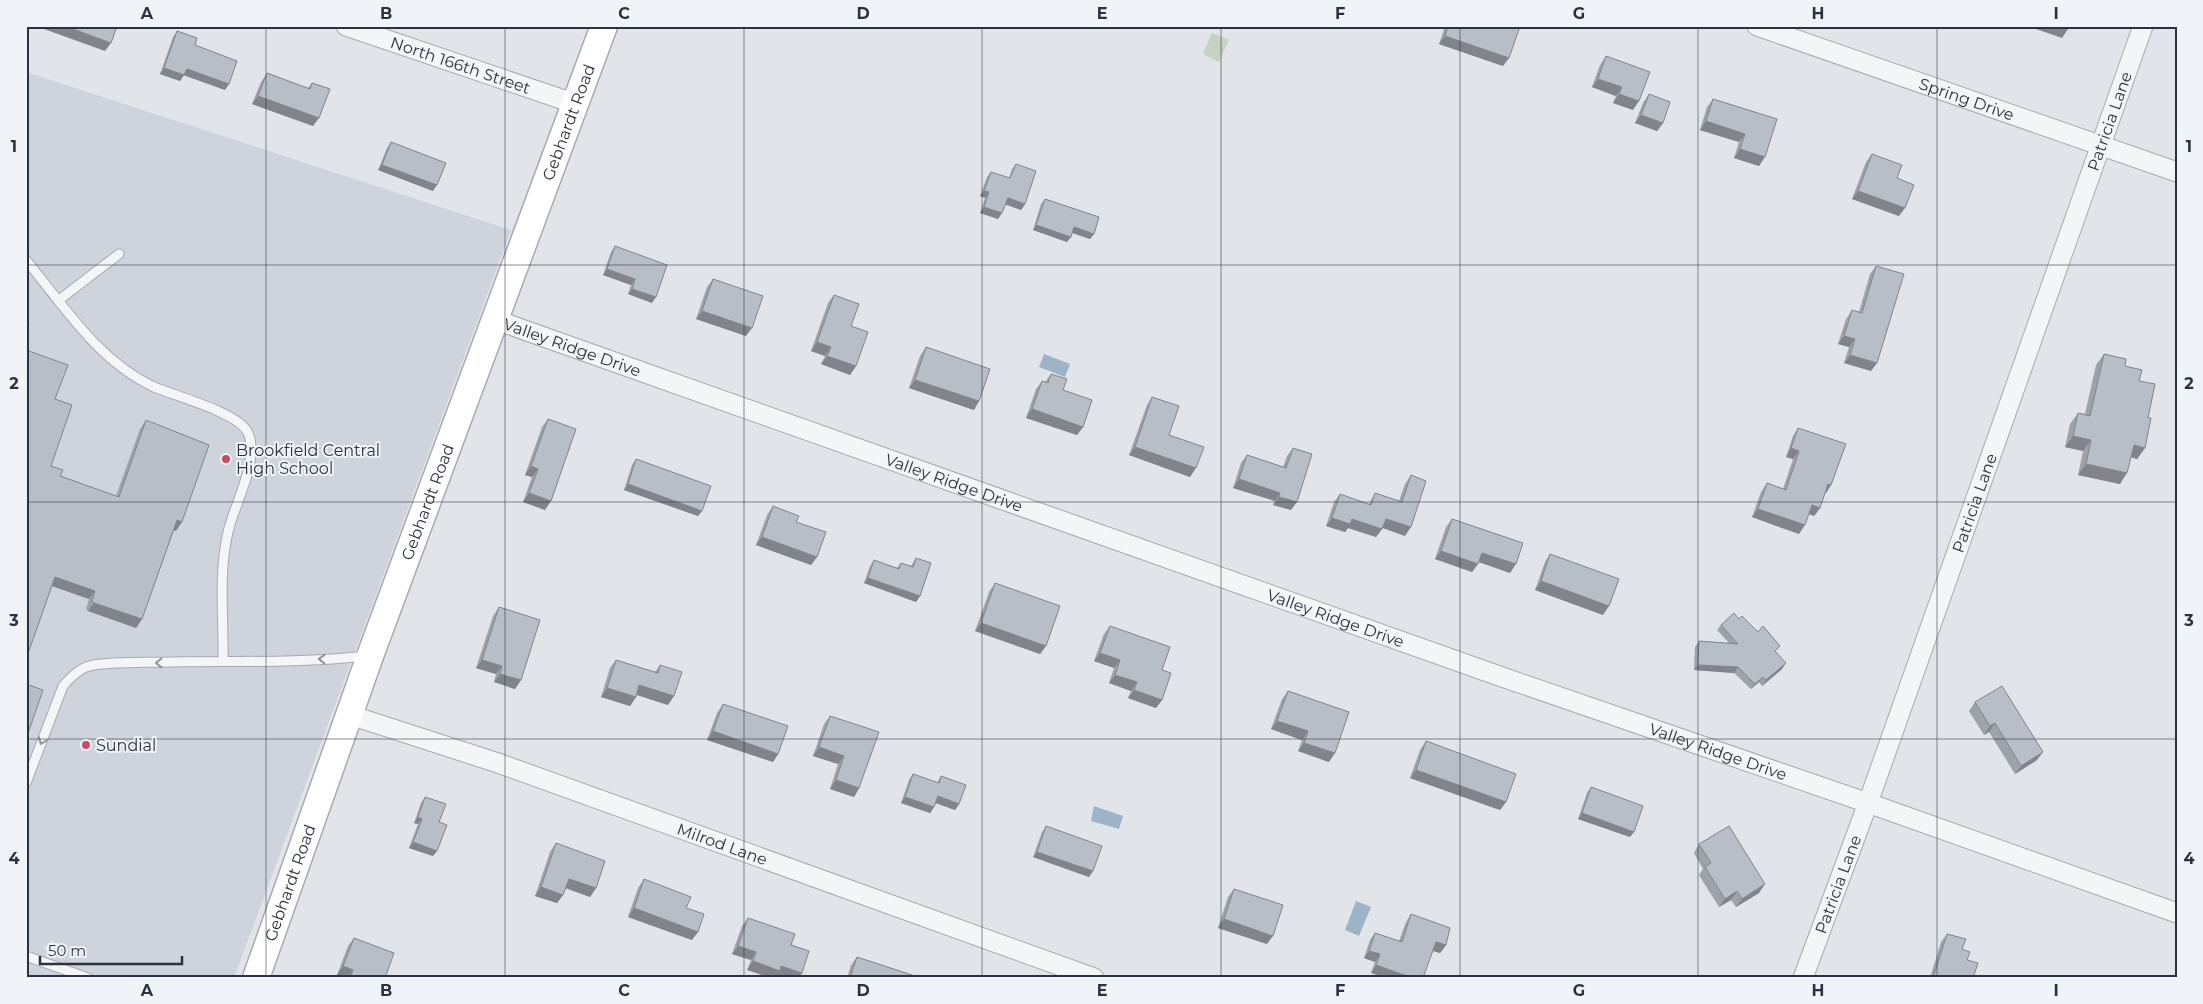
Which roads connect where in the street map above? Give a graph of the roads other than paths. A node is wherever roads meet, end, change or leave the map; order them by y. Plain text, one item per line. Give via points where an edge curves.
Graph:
1 (346, 26) edge
2 (604, 26) edge
3 (1757, 26) edge
4 (2143, 26) edge
5 (576, 104) junction
6 (2102, 147) junction
7 (2177, 172) edge
8 (120, 254) dead end
9 (26, 260) edge
10 (59, 300) junction
11 (496, 320) junction
12 (370, 656) junction
13 (223, 661) junction
14 (350, 715) junction
15 (26, 783) edge
16 (1868, 803) junction
17 (2177, 914) edge
18 (26, 956) edge
19 (88, 978) edge
20 (256, 978) edge
21 (1094, 978) edge
22 (1803, 978) edge

1 - 5 street, North 166th Street
2 - 5 street, Gebhardt Road
3 - 6 street, Spring Drive
4 - 6 street, Patricia Lane
5 - 11 street, Gebhardt Road
6 - 7 street, Spring Drive
6 - 16 street, Patricia Lane
8 - 10 lane
9 - 10 lane
10 - 13 lane via 99,349 124,371 154,387 237,420 248,432 249,466 225,550
11 - 12 street, Gebhardt Road
11 - 16 street, Valley Ridge Drive via 1502,677
12 -> 13 lane via 334,660
12 - 14 street, Gebhardt Road
13 -> 15 lane via 96,665 78,672 63,686
14 - 20 street, Gebhardt Road
14 - 21 street, Milrod Lane via 498,763
16 - 17 street, Valley Ridge Drive
16 - 22 street, Patricia Lane
18 - 19 lane

